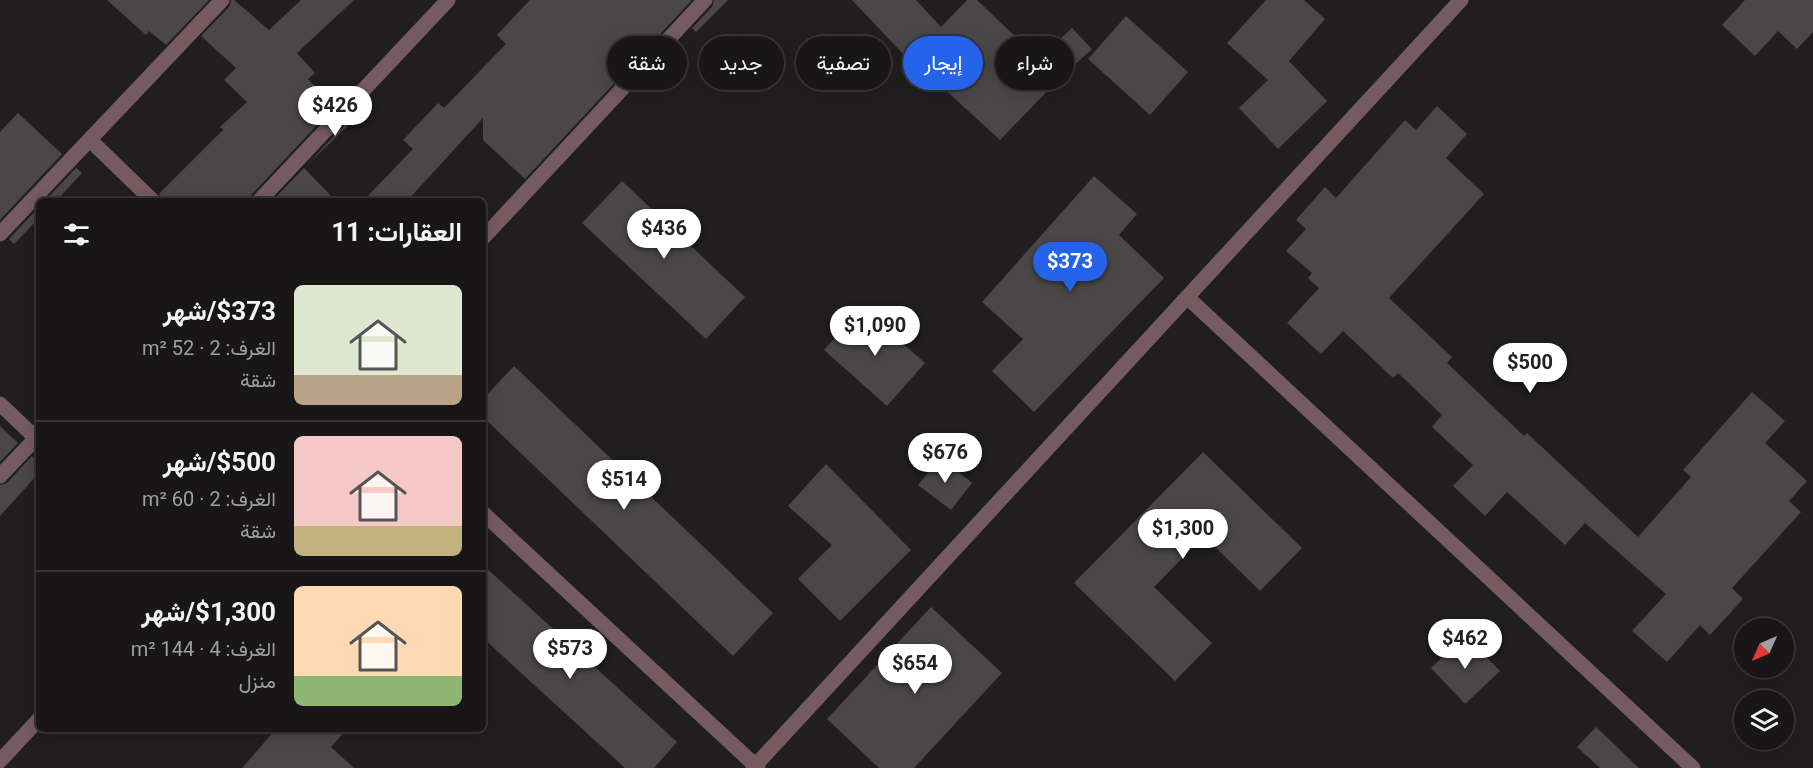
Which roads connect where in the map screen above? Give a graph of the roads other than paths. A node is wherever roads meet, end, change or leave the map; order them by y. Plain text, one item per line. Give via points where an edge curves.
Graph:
1 (222, 0) edge
2 (448, 0) edge
3 (705, 0) edge
4 (1461, 0) edge
5 (90, 140) junction
6 (150, 198) edge
7 (262, 198) edge
8 (0, 234) edge
9 (486, 235) edge
10 (1187, 297) junction
11 (0, 404) edge
12 (36, 436) edge
13 (36, 440) edge
14 (0, 476) edge
15 (486, 516) edge
16 (36, 722) edge
17 (0, 738) edge
18 (11, 749) junction
19 (0, 761) edge
20 (756, 767) edge
21 (1693, 768) edge

1 - 5 street
2 - 7 street
3 - 9 street
4 - 10 street
5 - 6 street
5 - 8 street
10 - 20 street
10 - 21 street
11 - 12 street
13 - 14 street
15 - 20 street
16 - 18 street
17 - 18 street
18 - 19 street

